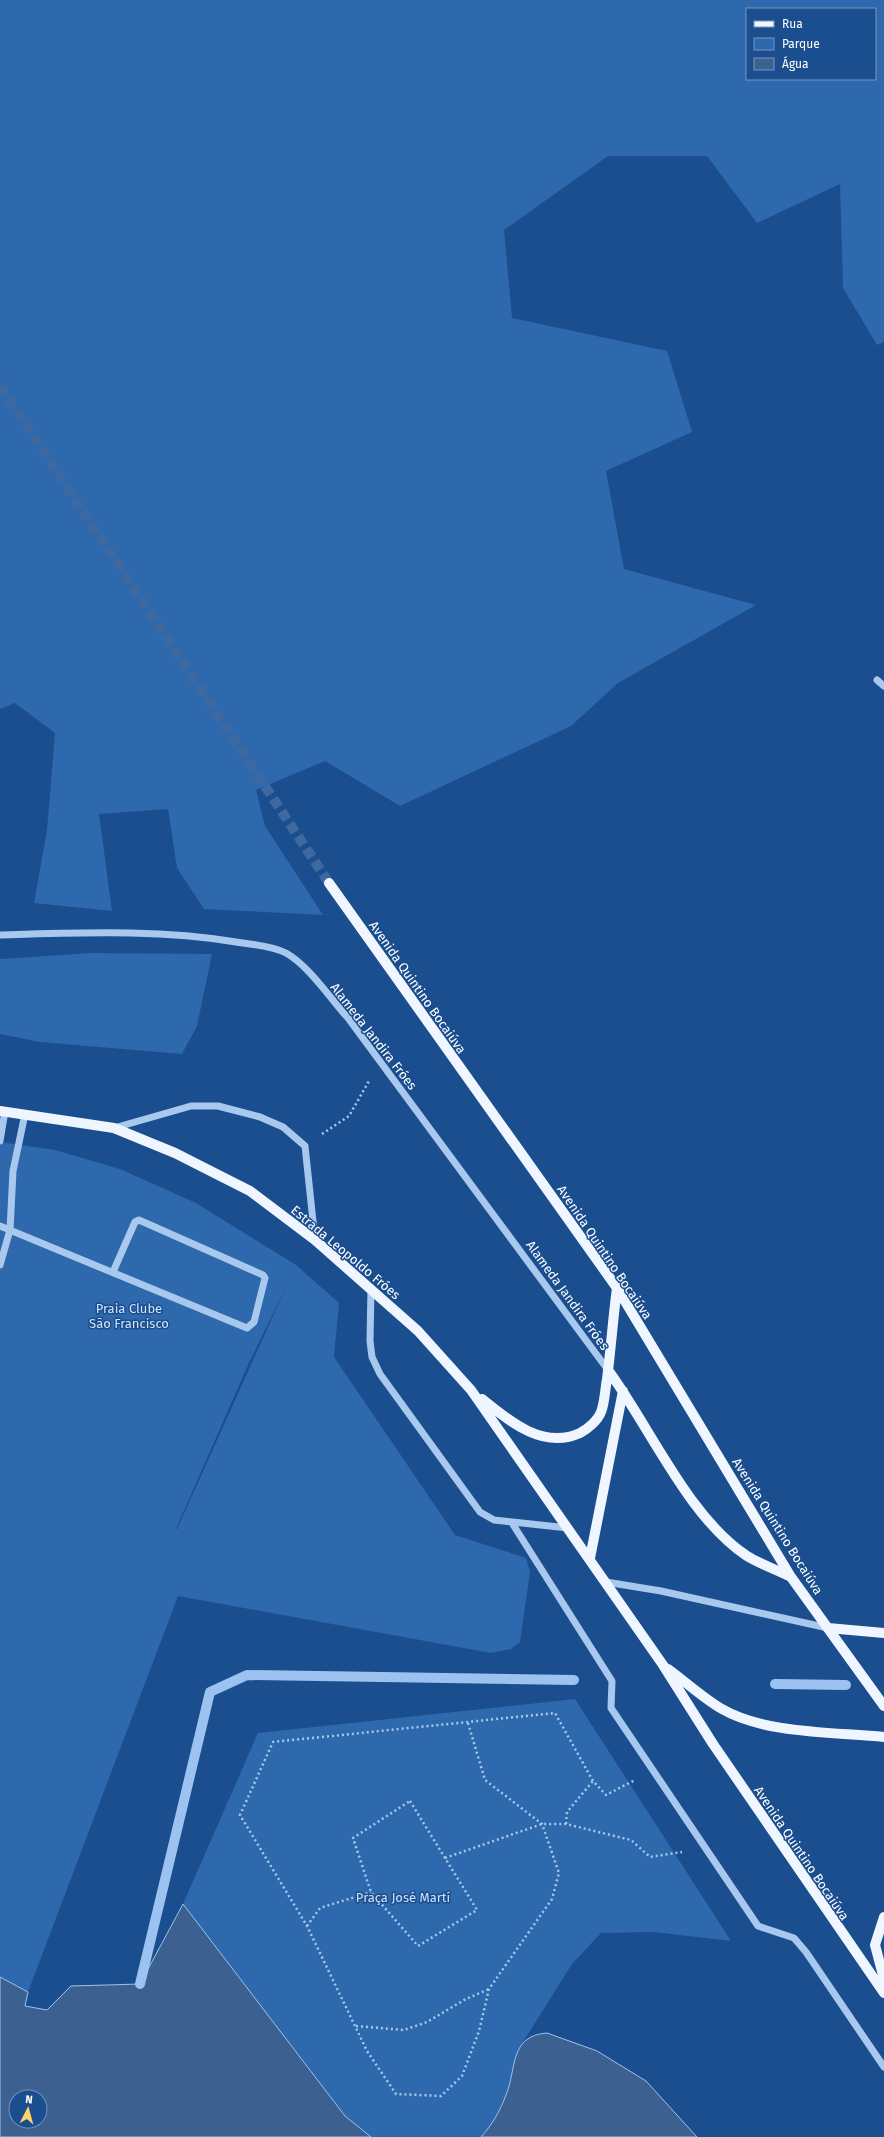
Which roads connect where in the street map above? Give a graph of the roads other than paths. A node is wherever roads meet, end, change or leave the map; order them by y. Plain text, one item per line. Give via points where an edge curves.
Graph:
1 (877, 680) dead end
2 (884, 686) edge
3 (329, 883) tunnel mouth
4 (0, 934) edge
5 (2, 1111) edge
6 (25, 1114) junction
7 (114, 1128) junction
8 (0, 1141) edge
9 (0, 1226) edge
10 (10, 1230) junction
11 (315, 1240) junction
12 (0, 1265) edge
13 (113, 1272) junction
14 (371, 1288) junction
15 (616, 1288) junction
16 (608, 1370) junction
17 (471, 1390) junction
18 (623, 1391) junction
19 (512, 1523) junction
20 (568, 1528) junction
21 (590, 1558) junction
22 (791, 1576) junction
23 (606, 1582) junction
24 (828, 1628) junction
25 (884, 1633) edge
26 (663, 1665) junction
27 (884, 1706) edge
28 (884, 1737) edge
29 (884, 1917) edge
30 (884, 1979) edge
31 (884, 1993) edge
32 (884, 2067) edge

1 - 2 street
3 - 15 main road, Avenida Quintino Bocaiúva
4 - 16 street, Alameda Jandira Fróes via 141,932 200,936 253,944 285,953 305,968 348,1018
5 - 6 main road, Estrada Leopoldo Fróes
5 - 8 street
6 - 7 main road, Estrada Leopoldo Fróes
6 - 10 street via 13,1171
7 - 11 main road, Estrada Leopoldo Fróes via 175,1153 250,1191
7 - 11 street via 191,1106 218,1106 260,1117 283,1127 305,1146
9 - 10 street
10 - 12 street
10 - 13 street
11 - 14 main road, Estrada Leopoldo Fróes
13 - 13 street via 135,1222 139,1220 266,1278 254,1322 247,1328
14 - 17 main road, Estrada Leopoldo Fróes via 418,1331
14 - 19 street via 370,1341 372,1357 380,1374 480,1512 494,1520
15 - 16 main road
15 - 22 main road, Avenida Quintino Bocaiúva
16 - 17 main road via 601,1412 584,1430 562,1437 531,1433 509,1421
16 - 18 main road
17 - 20 main road, Avenida Quintino Bocaiúva
18 - 21 main road
18 - 22 main road via 694,1503 725,1538 748,1556
19 - 20 street
19 - 32 street via 612,1681 611,1708 758,1926 794,1938
20 - 21 main road, Avenida Quintino Bocaiúva
21 - 23 main road, Avenida Quintino Bocaiúva
22 - 24 main road, Avenida Quintino Bocaiúva
23 - 24 street via 661,1591
23 - 26 main road, Avenida Quintino Bocaiúva
24 - 25 main road
24 - 27 main road, Avenida Quintino Bocaiúva
26 - 28 main road via 723,1709 752,1722 784,1728
26 - 31 main road, Avenida Quintino Bocaiúva via 717,1750
29 - 30 main road via 875,1945

